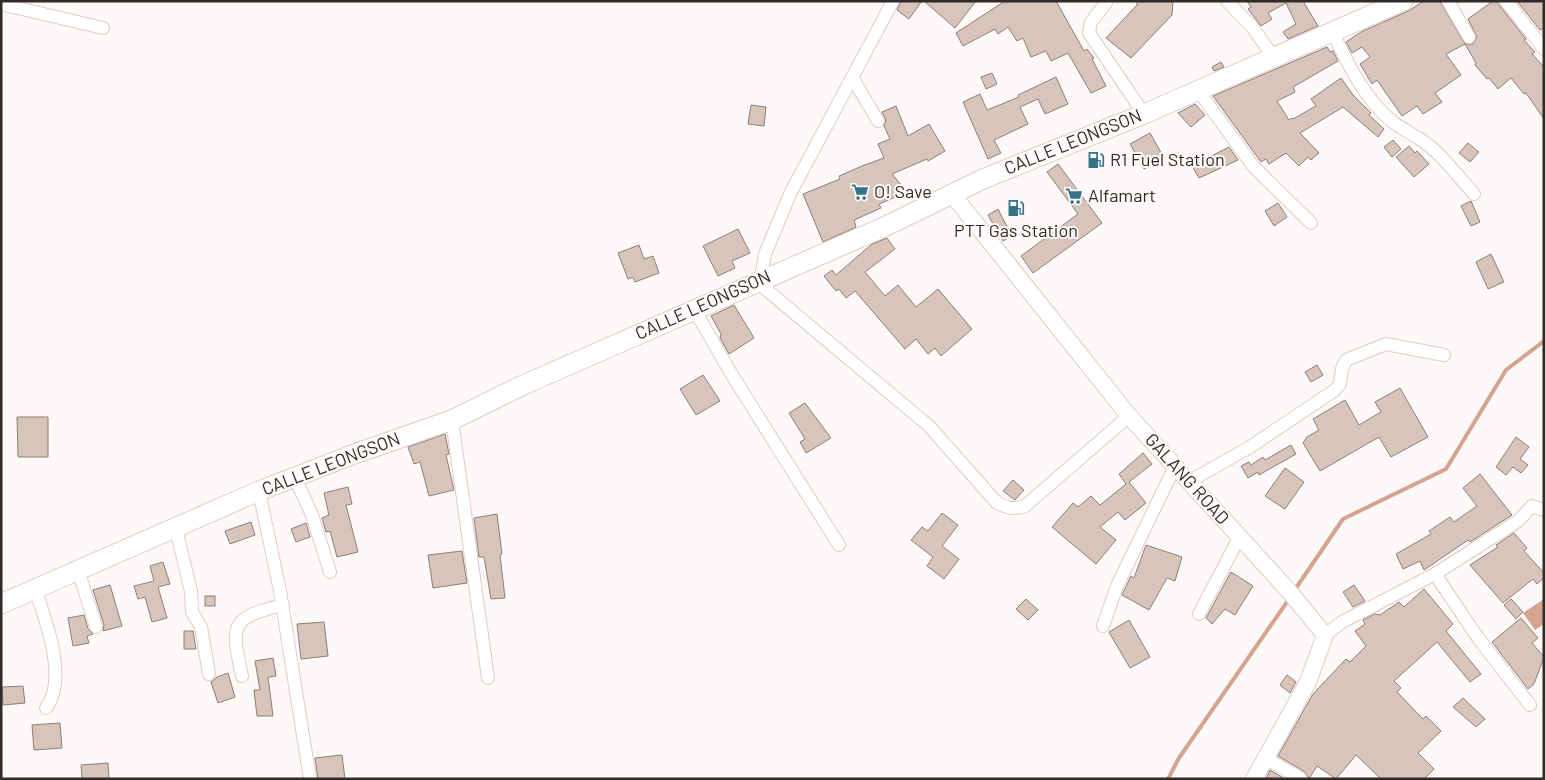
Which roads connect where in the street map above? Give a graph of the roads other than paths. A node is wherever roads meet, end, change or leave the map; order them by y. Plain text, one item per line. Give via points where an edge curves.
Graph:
1 (894, 1) edge
2 (1227, 1) edge
3 (1403, 1) edge
4 (1448, 1) edge
5 (1506, 1) edge
6 (1106, 3) dead end
7 (1, 4) edge
8 (103, 28) dead end
9 (1332, 32) junction
10 (1469, 37) dead end
11 (1544, 49) edge
12 (1274, 58) junction
13 (852, 77) junction
14 (1198, 90) junction
15 (1144, 114) junction
16 (878, 121) dead end
17 (952, 194) junction
18 (1474, 194) dead end
19 (1311, 222) dead end
20 (758, 280) junction
21 (694, 309) junction
22 (1444, 355) dead end
23 (1129, 416) junction
24 (452, 420) junction
25 (1175, 466) junction
26 (295, 478) junction
27 (1190, 481) junction
28 (259, 491) junction
29 (1544, 510) edge
30 (176, 528) junction
31 (1239, 538) junction
32 (839, 545) dead end
33 (78, 570) junction
34 (330, 572) dead end
35 (1435, 574) junction
36 (35, 589) junction
37 (1, 604) edge
38 (283, 605) junction
39 (1199, 614) dead end
40 (1103, 626) dead end
41 (96, 627) dead end
42 (1323, 632) junction
43 (208, 674) dead end
44 (242, 676) dead end
45 (488, 678) dead end
46 (1530, 705) dead end
47 (46, 708) dead end
48 (1266, 758) junction
49 (310, 779) edge
50 (1254, 779) edge
51 (1301, 779) edge

1 - 13 street
2 - 12 street via 1253,28
3 - 9 main road, CALLE LEONGSON
4 - 10 street
5 - 11 street
6 - 15 street via 1091,22 1089,33
7 - 8 street
9 - 12 main road, CALLE LEONGSON
9 - 18 street via 1379,109 1395,125 1421,140 1446,162
12 - 14 main road, CALLE LEONGSON
13 - 16 street
13 - 20 street via 791,192 765,254
14 - 15 main road, CALLE LEONGSON
14 - 19 street via 1253,166
15 - 17 main road, CALLE LEONGSON
17 - 20 main road, CALLE LEONGSON via 884,227
17 - 23 street, GALANG ROAD
20 - 21 main road, CALLE LEONGSON
20 - 23 street via 929,426 997,503 1007,508 1025,506
21 - 24 main road, CALLE LEONGSON
21 - 32 street
22 - 27 street via 1386,344 1354,356 1346,360 1340,384 1335,390 1250,447
23 - 25 street, GALANG ROAD
24 - 26 main road, CALLE LEONGSON
24 - 45 street
25 - 27 street, GALANG ROAD
25 - 40 street via 1133,550
26 - 28 main road, CALLE LEONGSON
26 - 34 street via 312,515
27 - 31 street, GALANG ROAD
28 - 30 main road, CALLE LEONGSON
28 - 38 street
29 - 35 street via 1532,506 1518,520
30 - 33 main road, CALLE LEONGSON
30 - 43 street
31 - 39 street
31 - 42 street, GALANG ROAD
33 - 36 main road, CALLE LEONGSON
33 - 41 street
35 - 42 street
35 - 46 street via 1478,638
36 - 37 main road, CALLE LEONGSON
36 - 47 street via 52,644 55,681 52,700
38 - 44 street via 247,615 239,623 235,631
38 - 49 street
42 - 48 street via 1308,682
48 - 50 street
48 - 51 street

